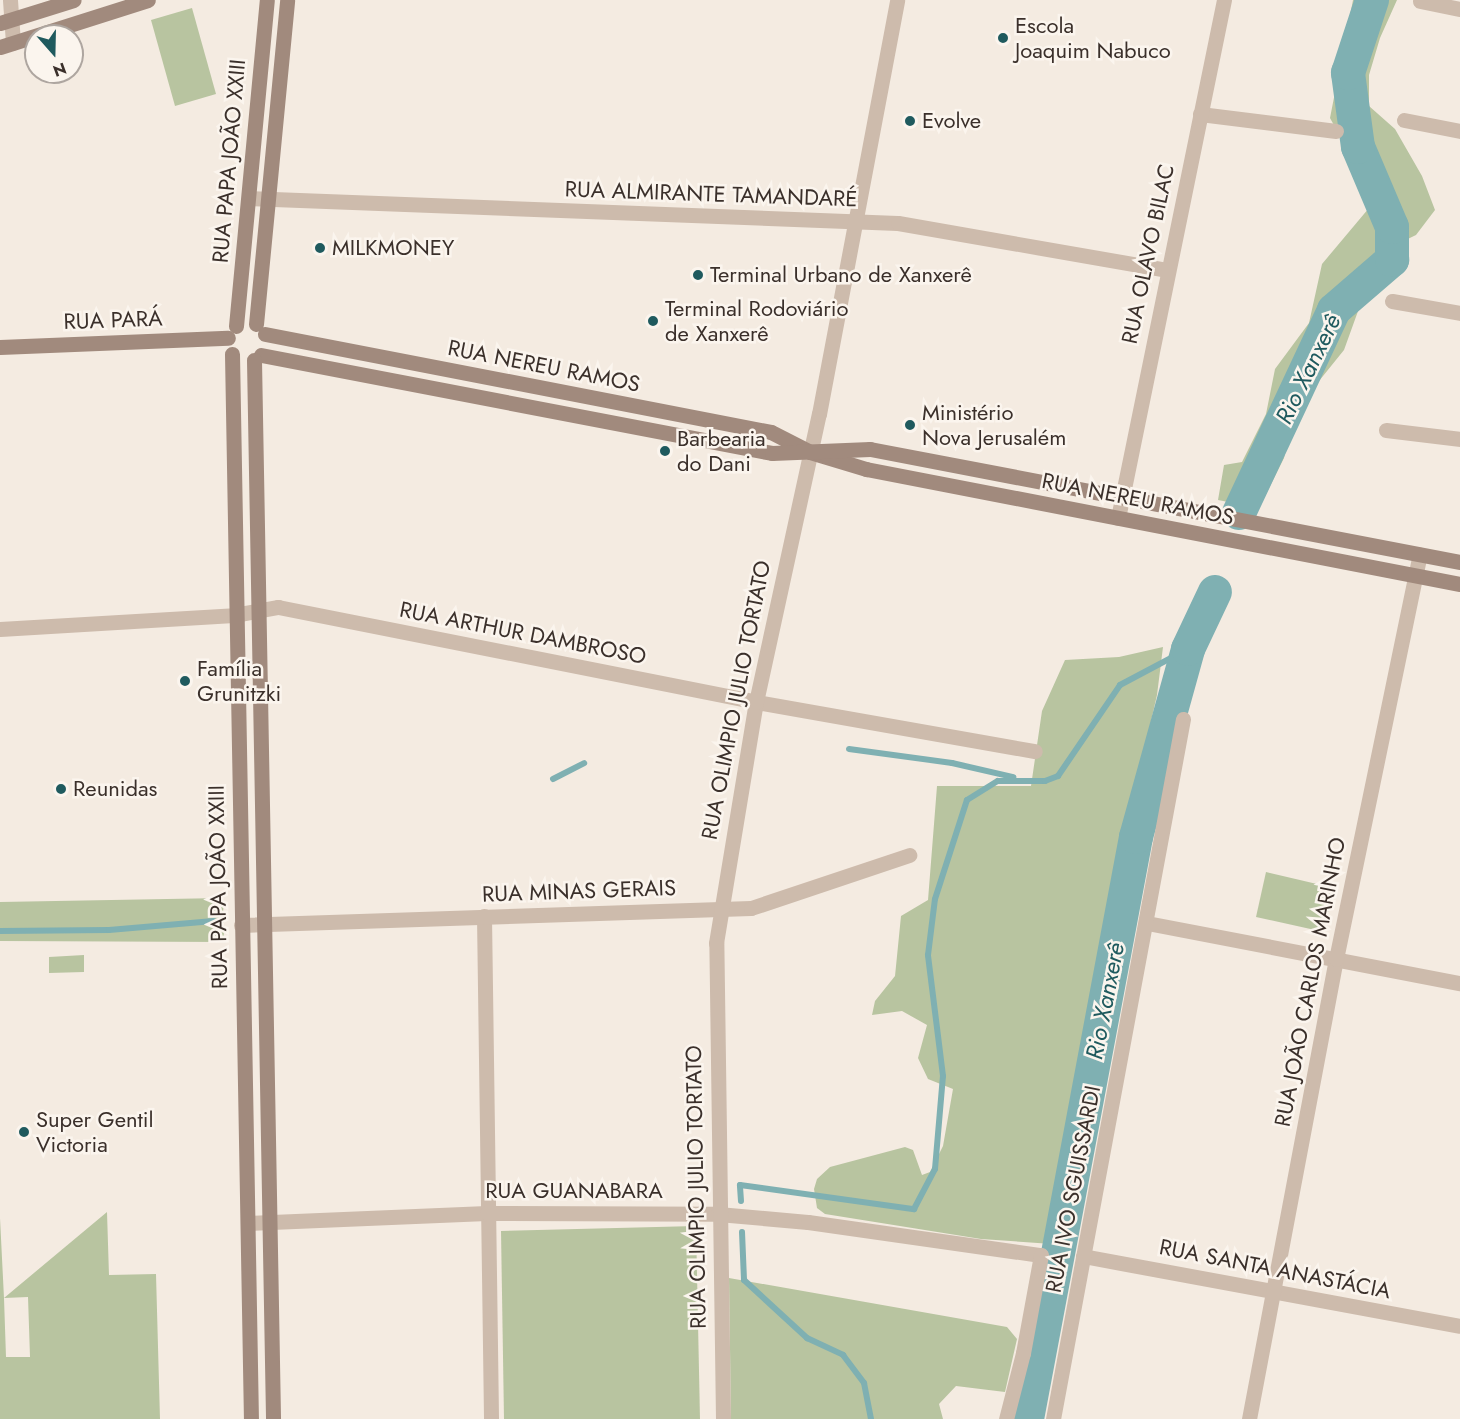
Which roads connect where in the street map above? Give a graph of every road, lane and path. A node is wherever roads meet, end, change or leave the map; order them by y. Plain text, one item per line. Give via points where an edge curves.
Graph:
1 (10, 0) edge
2 (74, 0) edge
3 (267, 0) edge
4 (287, 0) edge
5 (897, 0) edge
6 (1224, 0) edge
7 (142, 1) edge
8 (1420, 1) edge
9 (1460, 9) edge
10 (6, 21) edge
11 (7, 45) edge
12 (262, 55) junction
13 (283, 57) junction
14 (1200, 114) junction
15 (1404, 120) dead end
16 (1460, 131) edge
17 (1336, 132) dead end
18 (249, 198) junction
19 (269, 200) junction
20 (853, 221) junction
21 (1168, 270) junction
22 (1392, 301) dead end
23 (1460, 313) edge
24 (260, 329) junction
25 (232, 332) junction
26 (0, 346) edge
27 (362, 353) junction
28 (232, 354) junction
29 (257, 358) junction
30 (356, 374) junction
31 (488, 378) junction
32 (485, 399) junction
33 (690, 416) junction
34 (1386, 430) dead end
35 (685, 437) junction
36 (1460, 439) edge
37 (810, 452) junction
38 (946, 464) junction
39 (1048, 483) junction
40 (233, 484) junction
41 (254, 484) junction
42 (941, 484) junction
43 (1122, 498) junction
44 (1042, 504) junction
45 (1118, 518) junction
46 (1269, 526) junction
47 (1346, 541) junction
48 (1266, 547) junction
49 (1420, 555) junction
50 (1342, 561) junction
51 (1460, 562) edge
52 (1417, 576) junction
53 (1460, 584) edge
54 (257, 609) junction
55 (234, 615) junction
56 (0, 629) edge
57 (237, 701) junction
58 (257, 701) junction
59 (756, 702) junction
60 (1184, 719) dead end
61 (1035, 751) dead end
62 (237, 822) junction
63 (260, 822) junction
64 (909, 855) dead end
65 (721, 909) junction
66 (484, 916) junction
67 (262, 923) junction
68 (1147, 924) junction
69 (241, 925) junction
70 (1336, 959) junction
71 (1460, 983) edge
72 (268, 1153) junction
73 (246, 1155) junction
74 (487, 1212) junction
75 (718, 1214) junction
76 (271, 1222) junction
77 (248, 1223) junction
78 (1041, 1255) joint
79 (1083, 1256) junction
80 (1273, 1293) junction
81 (1460, 1326) edge
82 (250, 1373) junction
83 (271, 1373) junction
84 (251, 1419) edge
85 (273, 1419) edge
86 (491, 1419) edge
87 (723, 1419) edge
88 (1006, 1419) edge
89 (1053, 1419) edge
90 (1249, 1419) edge

1 - 10 street
2 - 10 street
3 - 12 street, RUA PAPA JOÃO XXIII
4 - 13 street, RUA PAPA JOÃO XXIII
5 - 20 street, RUA OLIMPIO JULIO TORTATO
6 - 14 street, RUA OLAVO BILAC
7 - 11 street
8 - 9 street
10 - 11 street
12 - 13 street
12 - 18 street, RUA PAPA JOÃO XXIII
13 - 19 street, RUA PAPA JOÃO XXIII
14 - 17 street
14 - 21 street, RUA OLAVO BILAC
15 - 16 street
18 - 19 street, RUA ALMIRANTE TAMANDARÉ
18 - 25 street, RUA PAPA JOÃO XXIII
19 - 20 street, RUA ALMIRANTE TAMANDARÉ
19 - 24 street, RUA PAPA JOÃO XXIII
20 - 21 street, RUA ALMIRANTE TAMANDARÉ via 898,223
20 - 37 street, RUA OLIMPIO JULIO TORTATO
21 - 43 street, RUA OLAVO BILAC
22 - 23 street
24 - 25 street
24 - 27 street, RUA NEREU RAMOS
24 - 29 street via 267,341
25 - 26 street, RUA PARÁ
25 - 28 street
27 - 30 street
27 - 31 street, RUA NEREU RAMOS
28 - 29 street via 238,359
28 - 40 street, RUA PAPA JOÃO XXIII
29 - 30 street, RUA NEREU RAMOS
29 - 41 street, RUA PAPA JOÃO XXIII
30 - 32 street, RUA NEREU RAMOS
31 - 32 street
31 - 33 street, RUA NEREU RAMOS
32 - 35 street, RUA NEREU RAMOS
33 - 35 street
33 - 37 street, RUA NEREU RAMOS via 771,432
34 - 36 street
35 - 37 street, RUA NEREU RAMOS via 772,453
37 - 38 street, RUA NEREU RAMOS via 870,449
37 - 42 street, RUA NEREU RAMOS via 866,469
37 - 59 street, RUA OLIMPIO JULIO TORTATO
38 - 39 street, RUA NEREU RAMOS
38 - 42 street
39 - 43 street, RUA NEREU RAMOS
39 - 44 street
40 - 41 street
40 - 55 street, RUA PAPA JOÃO XXIII
41 - 54 street, RUA PAPA JOÃO XXIII
42 - 44 street, RUA NEREU RAMOS
43 - 45 street, RUA OLAVO BILAC
43 - 46 street, RUA NEREU RAMOS
44 - 45 street, RUA NEREU RAMOS
45 - 48 street, RUA NEREU RAMOS
46 - 47 street, RUA NEREU RAMOS
46 - 48 street
47 - 49 street, RUA NEREU RAMOS
47 - 50 street
48 - 50 street, RUA NEREU RAMOS
49 - 51 street, RUA NEREU RAMOS
49 - 52 street, RUA JOÃO CARLOS MARINHO
50 - 52 street, RUA NEREU RAMOS
52 - 53 street, RUA NEREU RAMOS
52 - 70 street, RUA JOÃO CARLOS MARINHO
54 - 55 street, RUA ARTHUR DAMBROSO
54 - 58 street, RUA PAPA JOÃO XXIII
54 - 59 street, RUA ARTHUR DAMBROSO via 278,607
55 - 56 street, RUA ARTHUR DAMBROSO
55 - 57 street, RUA PAPA JOÃO XXIII
57 - 58 street
57 - 62 street, RUA PAPA JOÃO XXIII
58 - 63 street, RUA PAPA JOÃO XXIII
59 - 61 street, RUA ARTHUR DAMBROSO
59 - 65 street, RUA OLIMPIO JULIO TORTATO
60 - 68 street, RUA IVO SGUISSARDI
62 - 63 street
62 - 69 street, RUA PAPA JOÃO XXIII
63 - 67 street, RUA PAPA JOÃO XXIII
64 - 65 street, RUA MINAS GERAIS via 751,908
65 - 66 street, RUA MINAS GERAIS
65 - 75 street, RUA OLIMPIO JULIO TORTATO via 716,943
66 - 67 street, RUA MINAS GERAIS
66 - 74 street
67 - 69 street, RUA MINAS GERAIS
67 - 72 street, RUA PAPA JOÃO XXIII
68 - 70 street
68 - 79 street, RUA IVO SGUISSARDI
69 - 73 street, RUA PAPA JOÃO XXIII
70 - 71 street
70 - 80 street, RUA JOÃO CARLOS MARINHO
72 - 73 street
72 - 76 street, RUA PAPA JOÃO XXIII
73 - 77 street, RUA PAPA JOÃO XXIII
74 - 75 street, RUA GUANABARA
74 - 76 street, RUA GUANABARA
74 - 86 street
75 - 78 street, RUA GUANABARA via 808,1222
75 - 87 street, RUA OLIMPIO JULIO TORTATO
76 - 77 street, RUA GUANABARA
76 - 83 street, RUA PAPA JOÃO XXIII
77 - 82 street, RUA PAPA JOÃO XXIII
78 - 88 street, RUA IVO SGUISSARDI
79 - 80 street, RUA SANTA ANASTÁCIA
79 - 89 street, RUA IVO SGUISSARDI
80 - 81 street, RUA SANTA ANASTÁCIA
80 - 90 street, RUA JOÃO CARLOS MARINHO
82 - 83 street
82 - 84 street, RUA PAPA JOÃO XXIII
83 - 85 street, RUA PAPA JOÃO XXIII

